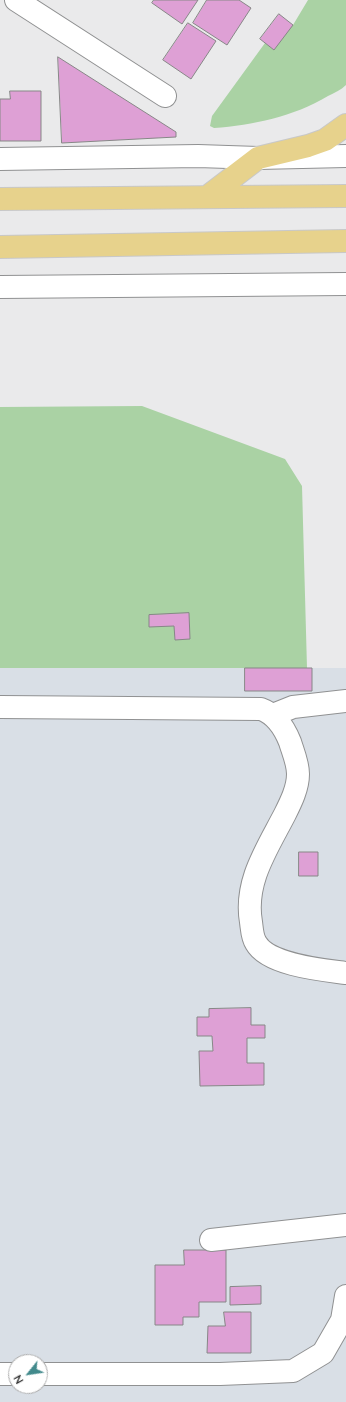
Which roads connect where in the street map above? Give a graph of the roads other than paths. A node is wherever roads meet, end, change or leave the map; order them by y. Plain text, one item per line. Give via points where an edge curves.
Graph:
1 (16, 0) edge
2 (165, 96) dead end
3 (346, 126) edge
4 (346, 156) edge
5 (258, 158) junction
6 (0, 159) edge
7 (346, 196) edge
8 (207, 197) junction
9 (0, 199) edge
10 (346, 241) edge
11 (0, 247) edge
12 (346, 284) edge
13 (0, 287) edge
14 (346, 294) edge
15 (346, 701) edge
16 (0, 708) edge
17 (273, 715) junction
18 (346, 973) edge
19 (346, 1225) edge
20 (211, 1240) dead end
21 (346, 1296) edge
22 (48, 1374) edge

1 - 2 street
3 - 5 main road via 325,140
4 - 5 street
5 - 6 street via 198,156
5 - 8 main road
7 - 8 main road
8 - 9 main road
10 - 11 main road
12 - 13 street
12 - 14 street
15 - 17 street via 293,707
16 - 17 street via 260,709
17 - 18 street via 287,734 298,775 294,796 260,863 250,889 249,911 253,935 256,943 270,956 310,969
19 - 20 street
21 - 22 street via 342,1320 323,1354 293,1371 220,1374

